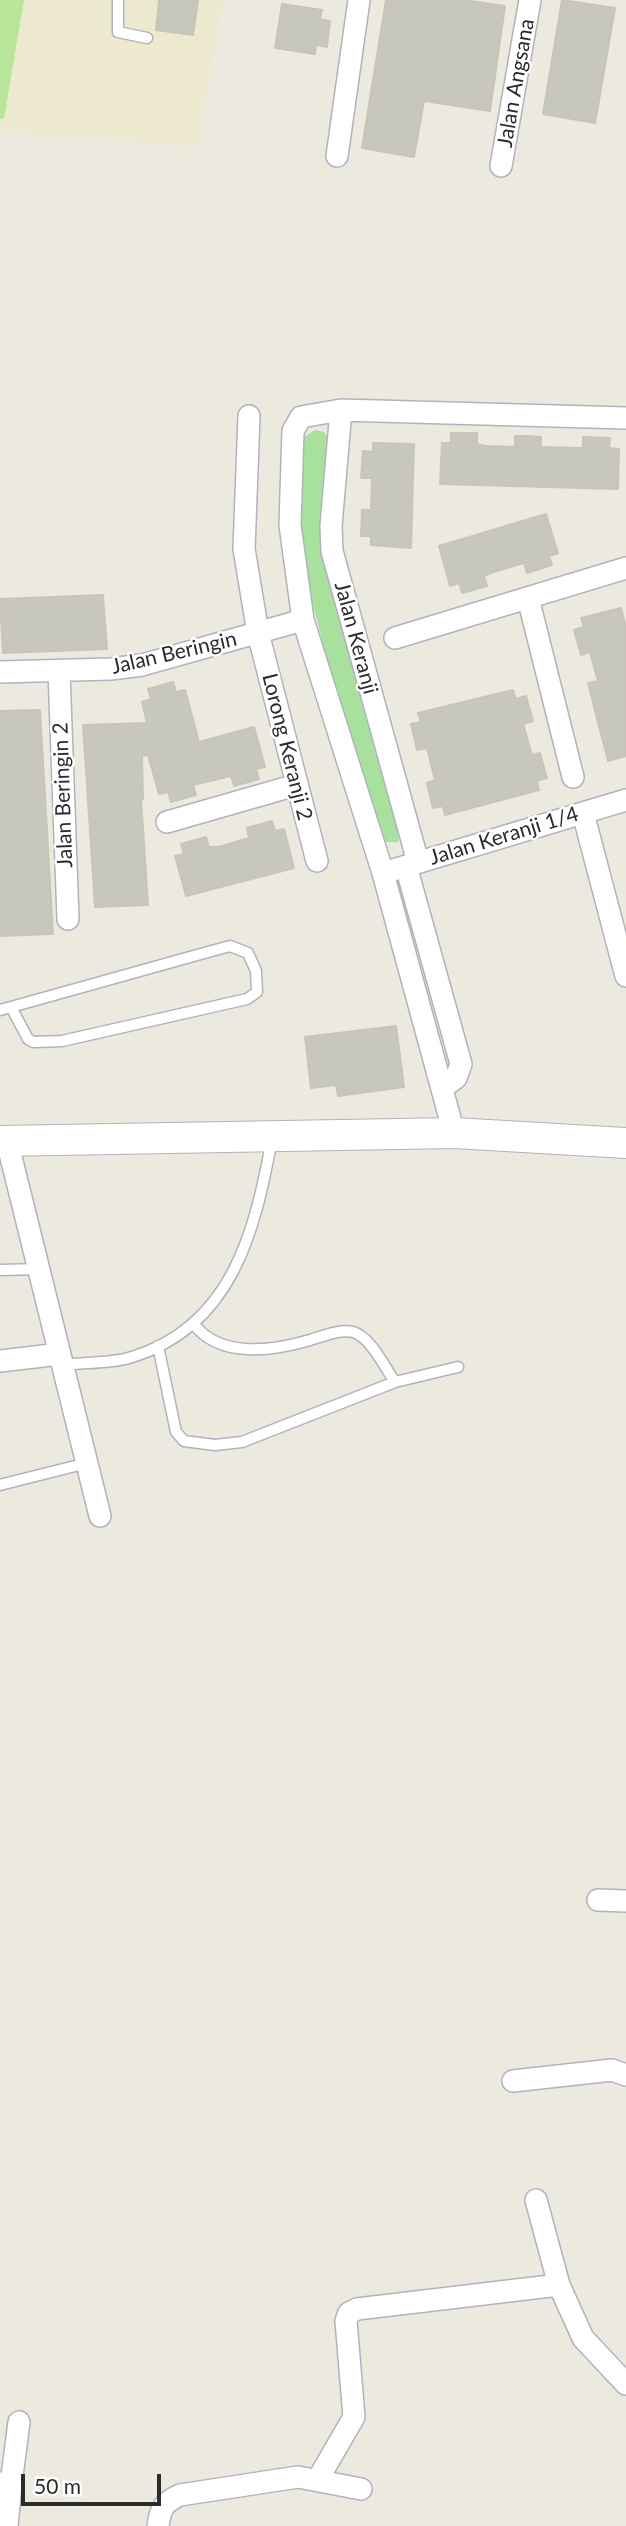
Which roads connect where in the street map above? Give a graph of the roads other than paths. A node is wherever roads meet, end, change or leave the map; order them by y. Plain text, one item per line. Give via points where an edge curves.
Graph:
1 (118, 0) edge
2 (359, 0) edge
3 (530, 0) edge
4 (147, 38) dead end
5 (337, 156) dead end
6 (501, 166) dead end
7 (341, 410) junction
8 (249, 416) dead end
9 (626, 418) edge
10 (626, 568) edge
11 (528, 597) junction
12 (303, 620) junction
13 (257, 633) junction
14 (396, 638) dead end
15 (58, 671) junction
16 (0, 672) edge
17 (573, 777) dead end
18 (296, 785) junction
19 (626, 800) edge
20 (583, 813) junction
21 (167, 821) dead end
22 (317, 861) dead end
23 (412, 864) junction
24 (383, 873) junction
25 (68, 919) dead end
26 (626, 976) edge
27 (6, 1009) edge
28 (442, 1088) junction
29 (454, 1133) junction
30 (272, 1136) junction
31 (3, 1141) edge
32 (626, 1143) edge
33 (9, 1183) edge
34 (39, 1269) junction
35 (0, 1270) edge
36 (193, 1323) junction
37 (158, 1346) junction
38 (61, 1359) junction
39 (0, 1361) edge
40 (458, 1367) dead end
41 (395, 1382) junction
42 (87, 1463) junction
43 (0, 1473) edge
44 (0, 1485) edge
45 (100, 1516) dead end
46 (598, 1900) dead end
47 (626, 1901) edge
48 (626, 2075) edge
49 (513, 2081) dead end
50 (536, 2200) dead end
51 (559, 2285) junction
52 (626, 2384) edge
53 (19, 2422) dead end
54 (318, 2480) junction
55 (6, 2483) edge
56 (361, 2489) dead end
57 (7, 2526) edge
58 (158, 2526) edge

1 - 4 lane via 118,32
2 - 5 street
3 - 6 street, Jalan Angsana
7 - 9 street
7 - 12 street via 301,417 293,431 289,525
7 - 23 street, Jalan Keranji via 332,551
8 - 13 street, Lorong Keranji 2 via 244,549
10 - 11 street
11 - 14 street
11 - 17 street
12 - 13 street, Jalan Beringin
12 - 24 street
13 - 15 street, Jalan Beringin via 142,665
13 - 18 street, Lorong Keranji 2
15 - 16 street, Jalan Beringin
15 - 25 street, Jalan Beringin 2
18 - 21 street
18 - 22 street, Lorong Keranji 2
19 - 20 street, Jalan Keranji 1/4
20 - 23 street, Jalan Keranji 1/4
20 - 26 street
23 - 24 street, Jalan Keranji 1/4
23 - 28 street, Jalan Keranji via 461,1064 456,1079
24 - 28 street
27 - 27 lane via 230,946 248,953 259,985 247,999 62,1041 33,1042
28 - 29 street
29 - 30 street
29 - 32 street
30 - 31 street
30 - 36 lane via 259,1209 237,1267 203,1316
31 - 33 street
33 - 34 street
34 - 35 lane
34 - 38 street
36 - 37 lane
36 - 41 lane via 207,1337 234,1349 284,1348 352,1332 362,1337
37 - 38 lane via 131,1358
37 - 41 lane via 169,1411 184,1441 242,1442
38 - 39 street
38 - 42 street
40 - 41 lane
42 - 44 lane
42 - 45 street
43 - 44 lane
46 - 47 street
48 - 49 street via 612,2070
50 - 51 street
51 - 52 street via 583,2338
51 - 54 street via 349,2313 345,2321 354,2417
53 - 55 street
54 - 56 street
54 - 58 street via 279,2478 180,2495 167,2501
55 - 57 street

